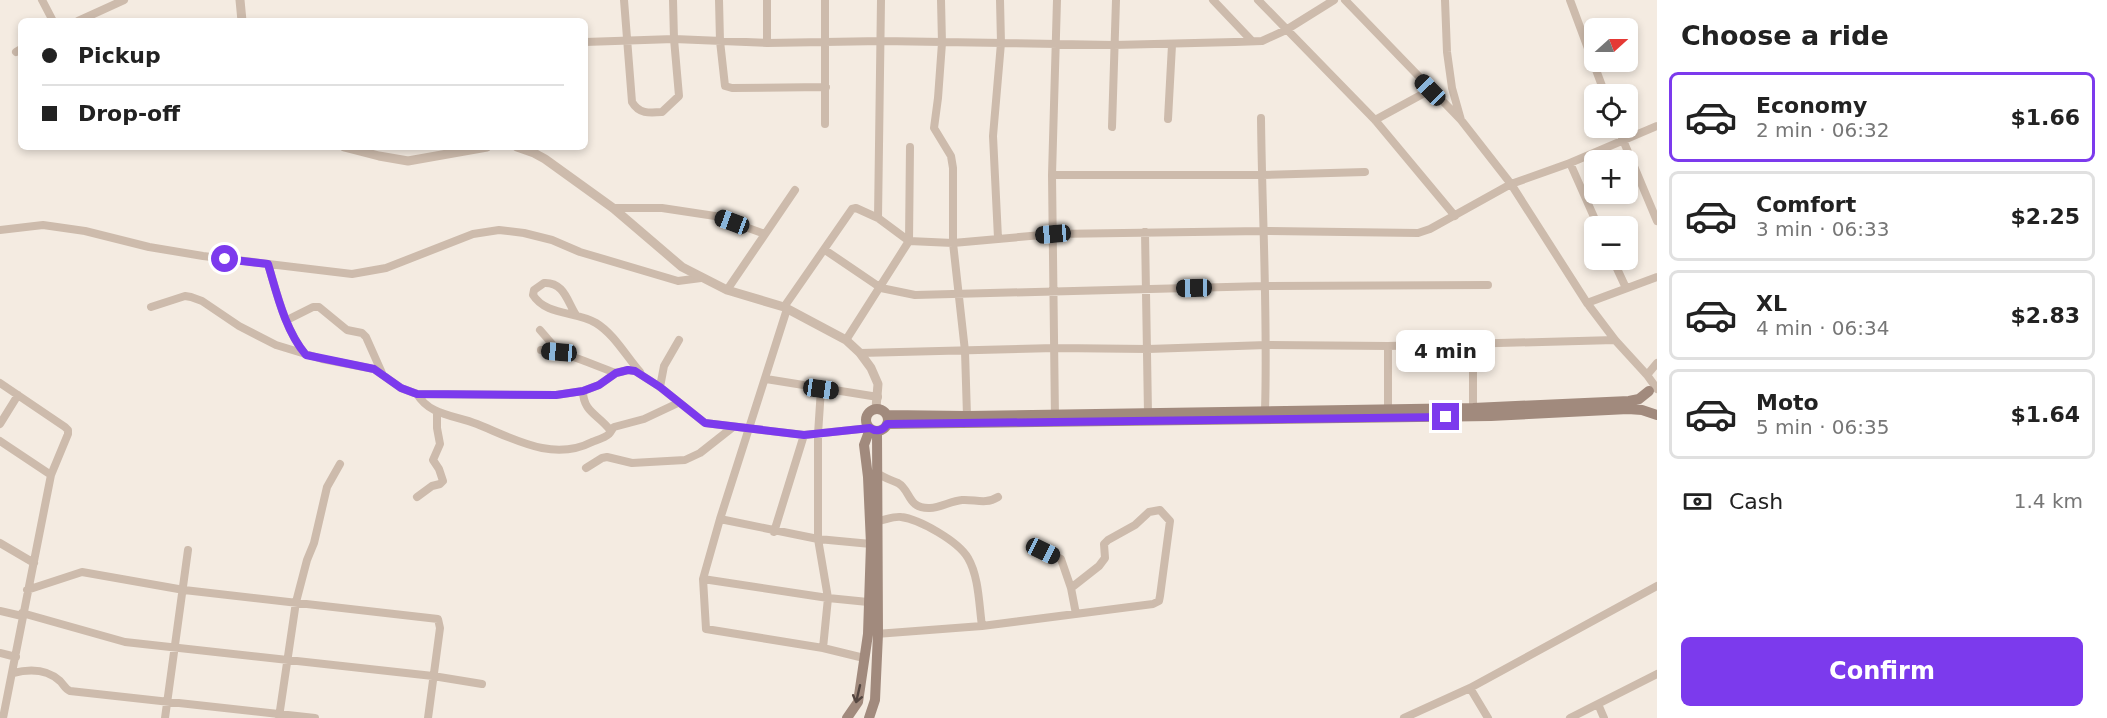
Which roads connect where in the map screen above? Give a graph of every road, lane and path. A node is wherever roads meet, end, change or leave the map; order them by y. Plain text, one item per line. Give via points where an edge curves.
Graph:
1 (42, 0) edge
2 (124, 0) edge
3 (240, 0) edge
4 (624, 0) edge
5 (674, 0) edge
6 (719, 0) edge
7 (767, 0) edge
8 (825, 0) edge
9 (881, 0) edge
10 (941, 0) edge
11 (1000, 0) edge
12 (1057, 0) edge
13 (1116, 0) edge
14 (1213, 0) edge
15 (1258, 0) edge
16 (1334, 0) edge
17 (1344, 0) edge
18 (1445, 0) edge
19 (1570, 0) edge
20 (51, 18) edge
21 (85, 18) edge
22 (242, 18) edge
23 (1286, 30) junction
24 (674, 39) junction
25 (627, 41) junction
26 (720, 41) junction
27 (825, 41) junction
28 (882, 41) junction
29 (1252, 41) junction
30 (588, 42) edge
31 (766, 42) junction
32 (942, 43) junction
33 (1001, 43) junction
34 (1055, 44) junction
35 (1114, 45) junction
36 (1172, 45) junction
37 (1601, 84) edge
38 (826, 87) junction
39 (1430, 90) junction
40 (1261, 118) dead end
41 (1168, 119) dead end
42 (1374, 120) junction
43 (1461, 120) junction
44 (825, 124) dead end
45 (1657, 126) edge
46 (1112, 127) dead end
47 (1623, 140) junction
48 (910, 147) dead end
49 (356, 150) edge
50 (470, 150) edge
51 (526, 150) edge
52 (1570, 163) junction
53 (1365, 172) dead end
54 (1052, 175) junction
55 (1262, 175) junction
56 (1511, 184) junction
57 (795, 190) dead end
58 (613, 208) junction
59 (1455, 216) junction
60 (1594, 216) edge
61 (878, 218) junction
62 (1657, 221) edge
63 (0, 230) edge
64 (1263, 231) junction
65 (1145, 232) junction
66 (765, 234) junction
67 (1053, 234) junction
68 (998, 238) junction
69 (909, 242) junction
70 (953, 243) junction
71 (825, 250) junction
72 (268, 264) junction
73 (1618, 270) edge
74 (1657, 277) edge
75 (701, 278) junction
76 (1488, 285) dead end
77 (1265, 286) junction
78 (881, 288) junction
79 (1626, 288) junction
80 (1147, 289) junction
81 (726, 290) junction
82 (1054, 291) junction
83 (959, 293) junction
84 (1587, 303) junction
85 (151, 307) dead end
86 (786, 308) junction
87 (576, 315) junction
88 (287, 320) junction
89 (540, 330) dead end
90 (679, 340) dead end
91 (846, 340) junction
92 (1614, 340) junction
93 (1473, 344) junction
94 (1267, 345) junction
95 (1388, 346) junction
96 (1054, 348) junction
97 (1148, 349) junction
98 (541, 350) dead end
99 (965, 351) junction
100 (559, 352) junction
101 (860, 353) junction
102 (306, 355) junction
103 (1657, 363) edge
104 (382, 373) junction
105 (616, 373) junction
106 (1647, 375) junction
107 (645, 378) junction
108 (766, 379) junction
109 (0, 383) edge
110 (660, 387) junction
111 (821, 389) junction
112 (1654, 390) edge
113 (583, 391) junction
114 (18, 394) junction
115 (417, 394) junction
116 (678, 403) junction
117 (877, 403) junction
118 (1473, 408) junction
119 (1388, 410) junction
120 (1265, 411) junction
121 (437, 412) junction
122 (1148, 413) junction
123 (967, 416) junction
124 (1653, 416) edge
125 (1055, 419) junction
126 (887, 420) junction
127 (0, 424) edge
128 (733, 427) junction
129 (748, 428) junction
130 (872, 429) junction
131 (610, 430) junction
132 (818, 434) junction
133 (804, 435) junction
134 (0, 441) edge
135 (340, 464) dead end
136 (586, 468) dead end
137 (877, 473) junction
138 (51, 475) junction
139 (417, 497) dead end
140 (998, 497) dead end
141 (720, 519) junction
142 (878, 521) junction
143 (774, 532) junction
144 (818, 539) junction
145 (0, 543) edge
146 (871, 544) junction
147 (188, 550) dead end
148 (1043, 551) dead end
149 (34, 563) junction
150 (704, 579) junction
151 (1657, 586) edge
152 (1071, 588) junction
153 (27, 590) junction
154 (184, 590) junction
155 (828, 598) junction
156 (296, 602) junction
157 (868, 602) junction
158 (0, 611) edge
159 (1076, 614) junction
160 (22, 615) junction
161 (982, 626) junction
162 (873, 634) junction
163 (177, 648) junction
164 (823, 648) junction
165 (0, 653) edge
166 (16, 657) junction
167 (864, 658) junction
168 (287, 659) junction
169 (13, 673) junction
170 (1657, 674) edge
171 (433, 676) junction
172 (482, 684) dead end
173 (1470, 688) junction
174 (3, 696) edge
175 (168, 702) junction
176 (1598, 704) junction
177 (279, 716) edge
178 (3, 718) edge
179 (165, 718) edge
180 (315, 718) edge
181 (428, 718) edge
182 (847, 718) edge
183 (869, 718) edge
184 (1404, 718) edge
185 (1488, 718) edge
186 (1570, 718) edge
187 (1604, 718) edge

1 - 20 street
2 - 21 street
3 - 22 street
4 - 25 street
5 - 24 street
6 - 26 street
7 - 31 street
8 - 27 street
9 - 28 street
10 - 32 street
11 - 33 street
12 - 34 street
13 - 35 street
14 - 29 street
15 - 23 street
16 - 23 street
17 - 39 street
18 - 43 street via 1447,52
19 - 37 street
23 - 29 street via 1262,41
23 - 42 street
24 - 25 street
24 - 25 street via 679,96 662,112 644,113 632,102
24 - 26 street
25 - 30 street
26 - 31 street
26 - 38 street via 725,86
27 - 28 street
27 - 31 street
27 - 38 street
28 - 32 street
28 - 61 street
29 - 36 street
32 - 33 street
32 - 70 street via 934,128 951,156 953,168
33 - 34 street
33 - 68 street via 993,136
34 - 35 street
34 - 54 street
35 - 36 street
35 - 46 street
36 - 41 street
38 - 44 street
39 - 42 street
39 - 43 street
40 - 55 street
42 - 59 street
43 - 56 street
45 - 47 street
47 - 52 street
47 - 62 street
48 - 69 street
49 - 50 street via 408,161
51 - 58 street via 545,159
52 - 56 street
52 - 60 street
53 - 55 street
54 - 55 street
54 - 67 street
55 - 64 street
56 - 59 street
56 - 84 street
57 - 66 street
58 - 66 street via 662,208 716,216
58 - 75 street via 682,267
59 - 64 street via 1418,233
61 - 69 street
61 - 71 street via 859,208 852,210
63 - 72 street via 43,225 149,247
64 - 65 street
64 - 77 street
65 - 67 street
65 - 80 street
66 - 81 street
67 - 68 street
67 - 82 street
68 - 70 street
69 - 70 street
69 - 78 street
70 - 83 street
71 - 78 street
71 - 86 street
72 - 75 street via 352,274 386,268 473,234 499,230 524,232 678,281
72 - 88 street
73 - 79 street
74 - 79 street
75 - 81 street
76 - 77 street
77 - 80 street
77 - 94 street
78 - 83 street via 915,295
78 - 91 street
79 - 84 street
80 - 82 street
80 - 97 street
81 - 86 street
82 - 83 street
82 - 96 street
83 - 99 street
84 - 92 street
85 - 102 street via 191,297 258,337
86 - 91 street
86 - 108 street
87 - 87 street via 542,305 533,295 534,290 544,283 556,285
87 - 107 street via 596,322 615,339
88 - 102 street
88 - 104 street via 319,307 347,330 366,337
89 - 100 street
90 - 110 street via 664,366
91 - 101 street
92 - 93 street
92 - 106 street
93 - 95 street
93 - 118 street
94 - 95 street
94 - 97 street
94 - 120 street
95 - 119 street
96 - 97 street
96 - 99 street
96 - 125 street
97 - 122 street
98 - 100 street
99 - 101 street
99 - 123 street
100 - 105 street
101 - 117 street via 878,384
102 - 104 street
103 - 106 street
104 - 115 street via 401,388
105 - 107 street via 635,371
105 - 113 street
106 - 112 street
107 - 110 street
108 - 111 street
108 - 129 street
109 - 114 street
110 - 116 street
111 - 117 street
111 - 132 street
112 - 118 main road via 1629,401
112 - 124 main road via 1644,402
113 - 115 street via 556,395
113 - 131 street via 585,405
114 - 127 street
114 - 138 street via 68,430
115 - 121 street
116 - 128 street via 705,423
116 - 131 street
117 - 126 main road
117 - 130 main road via 867,414 866,422
118 - 119 main road
119 - 120 main road
120 - 122 main road
121 - 131 street via 543,449 582,447
121 - 139 street via 440,444 433,460 443,481
122 - 125 main road
123 - 125 main road
123 - 126 main road
124 - 125 main road via 1628,409 1491,416
125 - 126 main road
126 - 130 main road via 884,429
128 - 129 street
128 - 136 street via 700,453 684,460 632,463 607,457
129 - 133 street
129 - 141 street
130 - 132 street
130 - 137 main road
130 - 146 main road via 864,446
132 - 133 street
132 - 144 street
133 - 143 street
134 - 138 street
135 - 156 street via 327,487
137 - 140 street via 899,484 921,507 961,500 992,501
137 - 142 main road
138 - 149 street
141 - 143 street
141 - 150 street
142 - 161 street via 900,517 948,538 962,551 972,569
142 - 162 main road
143 - 144 street
144 - 146 street
144 - 155 street
145 - 149 street
146 - 157 main road
147 - 154 street
148 - 152 street via 1061,560
149 - 153 street
150 - 155 street
150 - 164 street via 706,629
151 - 173 street
152 - 159 street
152 - 159 street via 1099,566 1105,558 1104,544 1108,540 1149,512 1160,510 1166,515 1170,521 1159,601
153 - 154 street via 82,572
153 - 160 street
154 - 156 street
154 - 163 street
155 - 157 street
155 - 164 street
156 - 168 street
156 - 171 street via 438,619
157 - 162 main road
158 - 160 street
159 - 161 street
160 - 163 street via 125,642
160 - 166 street
161 - 162 street
162 - 167 main road
162 - 183 main road via 875,700
163 - 168 street
163 - 175 street
164 - 167 street
165 - 166 street
166 - 169 street
167 -> 182 main road via 858,702
168 - 171 street
168 - 177 street
169 - 174 street
169 - 175 street via 42,672 56,678 70,692
170 - 176 street
171 - 172 street
171 - 181 street
173 - 184 street
173 - 185 street
174 - 178 street
175 - 177 street
175 - 179 street
176 - 186 street
176 - 187 street
177 - 180 street

